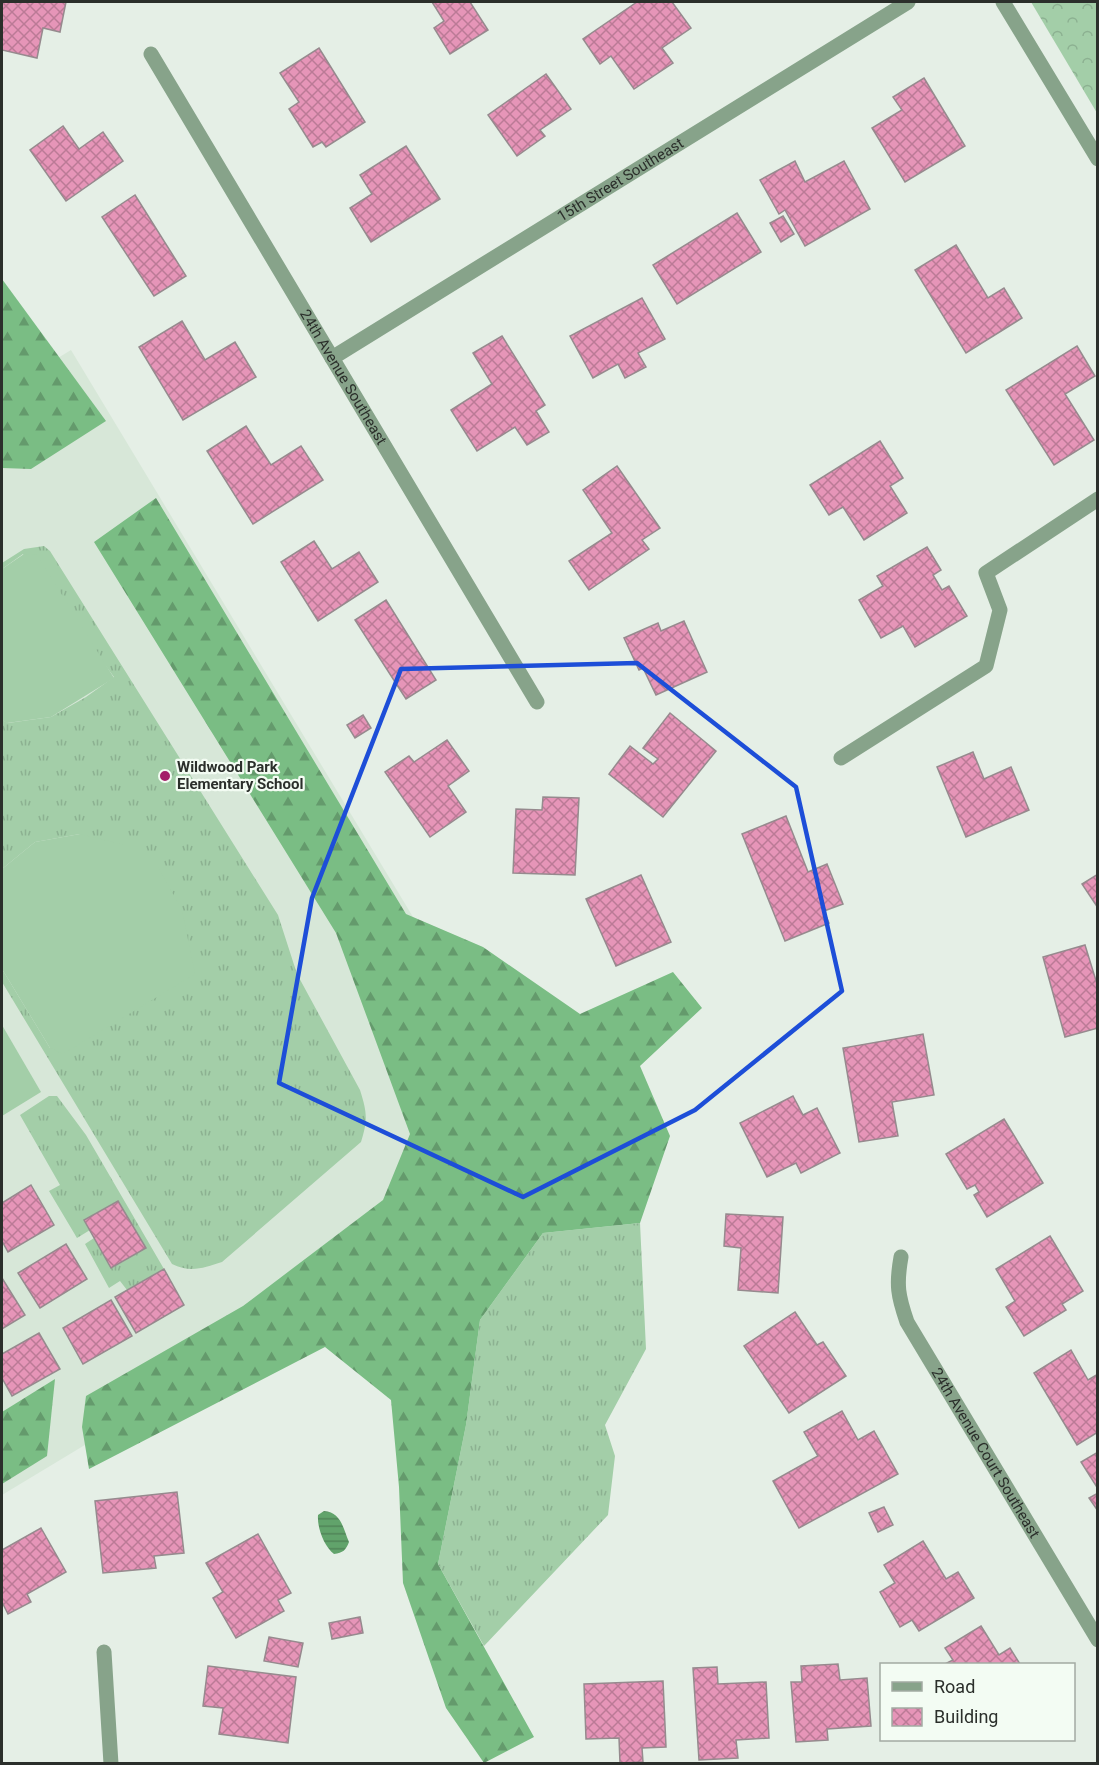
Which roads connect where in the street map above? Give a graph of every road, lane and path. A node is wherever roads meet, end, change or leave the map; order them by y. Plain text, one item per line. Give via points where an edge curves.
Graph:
1 (908, 2) edge
2 (1003, 2) edge
3 (151, 54) dead end
4 (1098, 159) edge
5 (332, 358) junction
6 (1098, 499) edge
7 (537, 702) dead end
8 (841, 758) dead end
9 (901, 1257) dead end
10 (1098, 1640) edge
11 (104, 1652) dead end
12 (111, 1764) edge

1 - 5 street, 15th Street Southeast
2 - 4 street
3 - 5 street, 24th Avenue Southeast
5 - 7 street, 24th Avenue Southeast
6 - 8 street via 986,573 1000,610 986,666
9 - 10 street, 24th Avenue Court Southeast via 898,1298 907,1322
11 - 12 street

